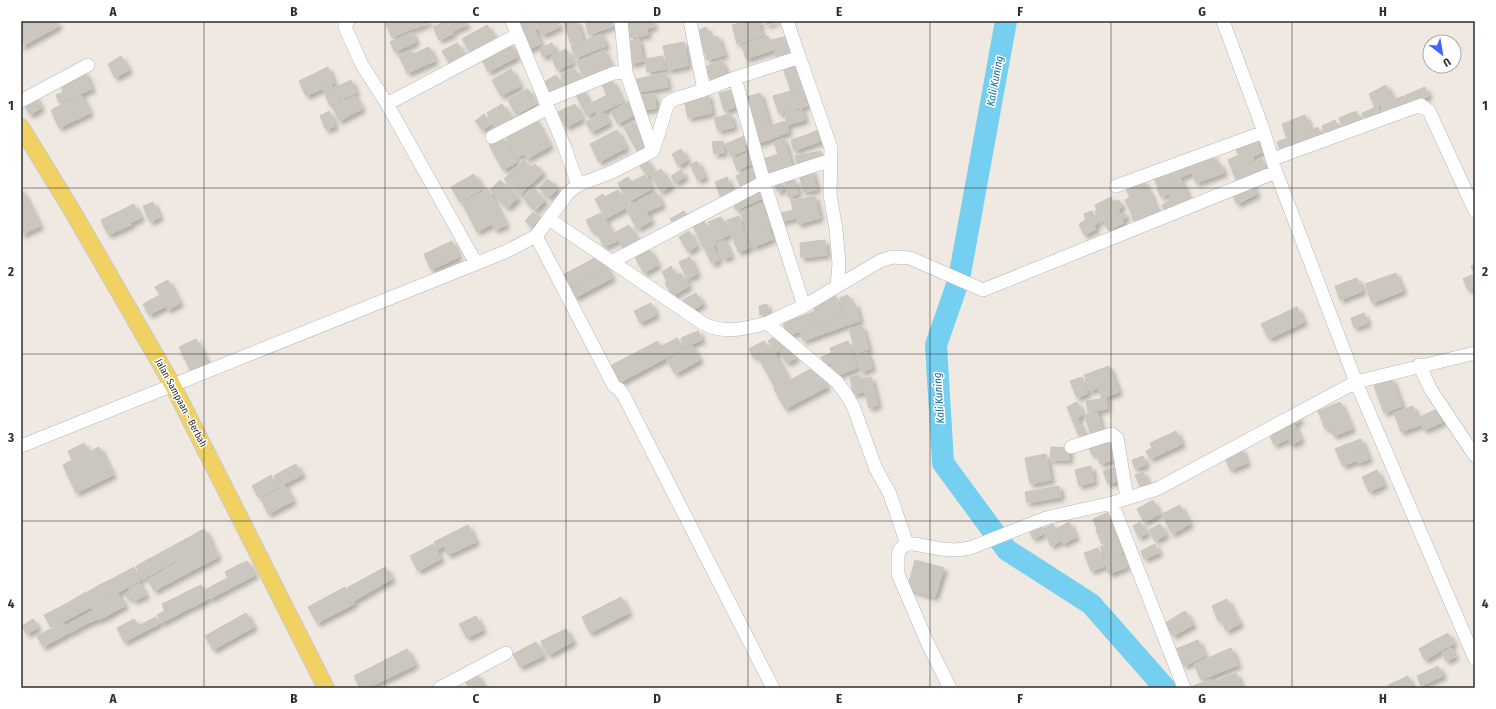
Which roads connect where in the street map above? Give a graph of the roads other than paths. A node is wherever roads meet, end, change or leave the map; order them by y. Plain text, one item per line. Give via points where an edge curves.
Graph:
1 (348, 21) edge
2 (512, 21) edge
3 (620, 21) edge
4 (690, 21) edge
5 (787, 21) edge
6 (1223, 21) edge
7 (517, 35) junction
8 (799, 56) junction
9 (88, 64) dead end
10 (626, 72) junction
11 (735, 78) junction
12 (704, 90) junction
13 (21, 101) edge
14 (387, 104) junction
15 (546, 105) junction
16 (21, 127) edge
17 (1264, 132) junction
18 (492, 137) dead end
19 (653, 151) junction
20 (1273, 159) junction
21 (831, 160) junction
22 (1276, 172) junction
23 (764, 182) junction
24 (578, 184) junction
25 (1116, 186) dead end
26 (1475, 211) edge
27 (549, 220) junction
28 (536, 236) junction
29 (613, 261) junction
30 (476, 263) junction
31 (837, 286) junction
32 (804, 306) junction
33 (767, 323) junction
34 (1475, 352) edge
35 (1419, 366) junction
36 (1356, 382) junction
37 (172, 384) junction
38 (21, 446) edge
39 (1071, 447) dead end
40 (1475, 456) edge
41 (1127, 498) junction
42 (1112, 503) junction
43 (906, 544) junction
44 (506, 653) dead end
45 (1475, 659) edge
46 (326, 688) edge
47 (440, 688) edge
48 (772, 688) edge
49 (950, 688) edge
50 (1184, 688) edge

1 - 14 street via 345,28 348,38
2 - 7 street
3 - 10 street
4 - 12 street
5 - 8 street
6 - 17 street
7 - 14 street
7 - 15 street
8 - 11 street
8 - 21 street via 831,148
9 - 13 street
10 - 15 street via 614,74
10 - 19 street
11 - 12 street
11 - 23 street
12 - 19 street via 668,103
14 - 30 street
15 - 18 street
15 - 24 street
16 - 37 main road, Jalan Sampaan - Berbah
17 - 20 street
17 - 25 street
19 - 24 street via 612,172
20 - 22 street
20 - 26 street via 1421,105 1429,112
21 - 23 street
21 - 31 street via 830,195 839,264
22 - 31 street via 983,290 910,258 892,257 880,261
22 - 36 street
23 - 29 street
23 - 32 street
24 - 27 street via 568,193
27 - 28 street
27 - 29 street
28 - 30 street
28 - 48 street via 614,386 624,396
29 - 33 street via 714,329 734,331
30 - 37 street
31 - 32 street
32 - 33 street
33 - 43 street via 837,382 846,394 853,406 876,469 889,492
34 - 35 street
35 - 36 street
35 - 40 street
36 - 41 street via 1157,489
36 - 45 street
37 - 38 street
37 - 46 main road, Jalan Sampaan - Berbah
39 - 41 street via 1112,434 1117,438
41 - 42 street
42 - 43 street via 1046,518 970,548 949,549
42 - 50 street
43 - 49 street via 900,549 898,556 898,574
44 - 47 street

